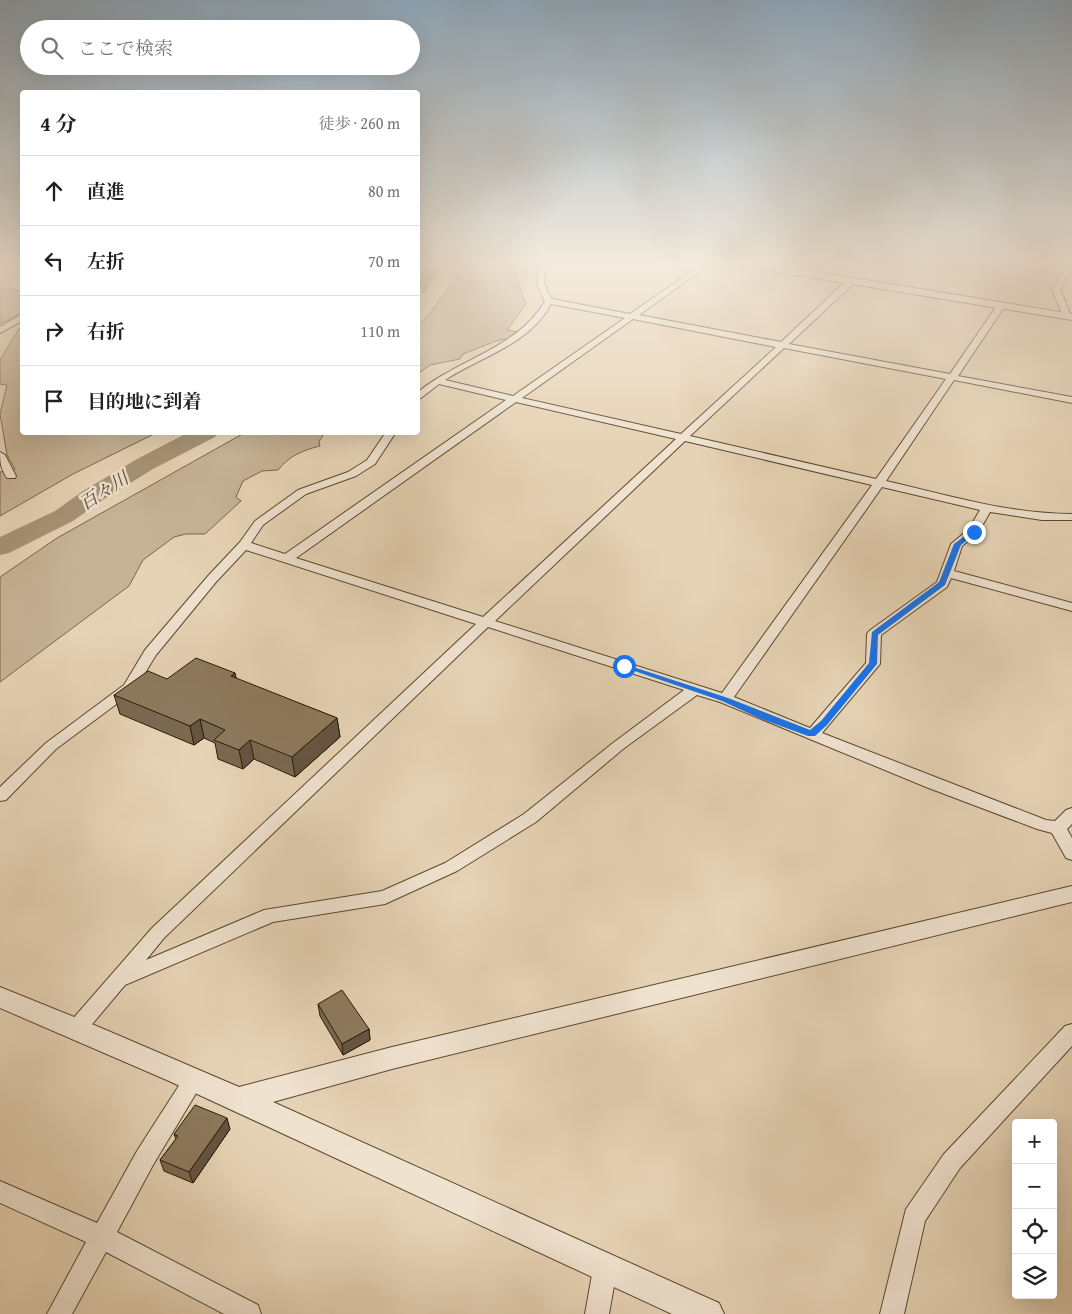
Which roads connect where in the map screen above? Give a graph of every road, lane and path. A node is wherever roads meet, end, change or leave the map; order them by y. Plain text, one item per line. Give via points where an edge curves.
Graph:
1 (14, 322) edge
2 (534, 322) edge
3 (624, 322) edge
4 (659, 322) edge
5 (807, 322) edge
6 (990, 322) edge
7 (0, 330) edge
8 (781, 346) junction
9 (953, 377) junction
10 (437, 381) junction
11 (420, 394) edge
12 (516, 399) junction
13 (1072, 400) edge
14 (389, 435) edge
15 (684, 438) junction
16 (0, 455) edge
17 (11, 476) dead end
18 (879, 483) junction
19 (987, 508) junction
20 (1072, 518) edge
21 (244, 545) junction
22 (287, 558) junction
23 (946, 573) junction
24 (1072, 607) edge
25 (486, 622) junction
26 (695, 689) junction
27 (725, 700) junction
28 (812, 734) junction
29 (0, 796) edge
30 (1072, 814) edge
31 (1058, 828) junction
32 (1072, 854) edge
33 (1072, 894) edge
34 (118, 979) junction
35 (0, 998) edge
36 (77, 1028) junction
37 (1072, 1032) edge
38 (194, 1079) junction
39 (237, 1100) junction
40 (0, 1192) edge
41 (102, 1237) junction
42 (605, 1269) junction
43 (246, 1313) edge
44 (59, 1314) edge
45 (597, 1314) edge
46 (708, 1314) edge
47 (892, 1314) edge

1 - 7 street
2 - 10 street via 510,341
3 - 12 street
4 - 8 street
5 - 8 street
6 - 9 street
8 - 9 street
8 - 15 street
9 - 13 street
9 - 18 street
10 - 11 street
10 - 12 street
12 - 15 street
12 - 22 street
14 - 21 street via 371,462 352,474 302,492 259,523
15 - 18 street
15 - 25 street
16 - 17 street
18 - 19 street
18 - 27 street
19 - 20 street via 1042,517
19 - 23 street via 974,532 958,544
21 - 22 street
21 - 29 street via 150,653 129,688 51,746
22 - 25 street
23 - 24 street
23 - 28 street via 943,584 874,634 873,664
25 - 26 street
25 - 34 street via 158,933
26 - 27 street
26 - 34 street via 618,746 530,818 451,867 385,897 270,915
27 - 28 street
28 - 31 street via 932,783
30 - 31 street
31 - 32 street
33 - 39 street via 392,1058
34 - 36 street
35 - 36 street
36 - 38 street
37 - 47 street via 952,1161 914,1216
38 - 39 street
38 - 41 street via 145,1158
39 - 42 street
40 - 41 street
41 - 43 street
41 - 44 street
42 - 45 street
42 - 46 street

